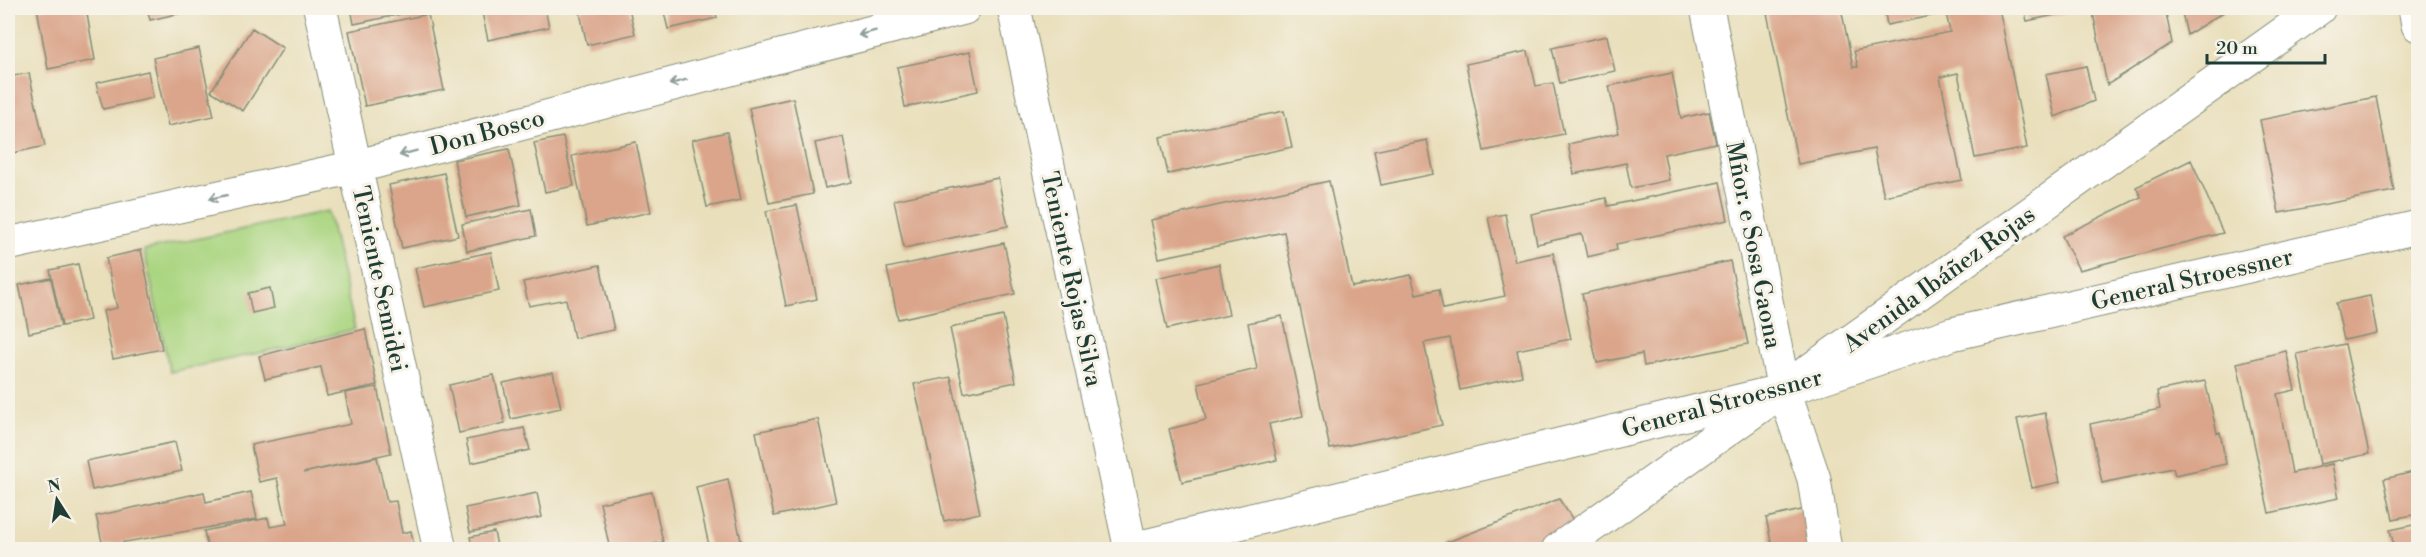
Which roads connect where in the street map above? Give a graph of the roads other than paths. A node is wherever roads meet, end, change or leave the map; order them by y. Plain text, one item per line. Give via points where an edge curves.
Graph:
1 (320, 8) edge
2 (964, 8) edge
3 (1014, 8) edge
4 (1707, 8) edge
5 (2319, 8) edge
6 (2415, 8) edge
7 (2418, 25) edge
8 (356, 166) junction
9 (2418, 227) edge
10 (8, 244) edge
11 (1784, 390) junction
12 (440, 549) edge
13 (1130, 549) edge
14 (1558, 549) edge
15 (1825, 549) edge

1 - 8 main road, Teniente Semidei
2 -> 8 main road, Don Bosco
3 - 13 main road, Teniente Rojas Silva
4 - 11 main road, Mñor. e Sosa Gaona
5 - 11 main road, Avenida Ibáñez Rojas
6 - 7 main road
8 -> 10 main road, Don Bosco
8 - 12 main road, Teniente Semidei
9 - 11 main road, General Stroessner via 1952,334
11 - 13 main road, General Stroessner
11 - 14 main road, Avenida Ibáñez Rojas
11 - 15 main road, Mñor. e Sosa Gaona via 1814,479

